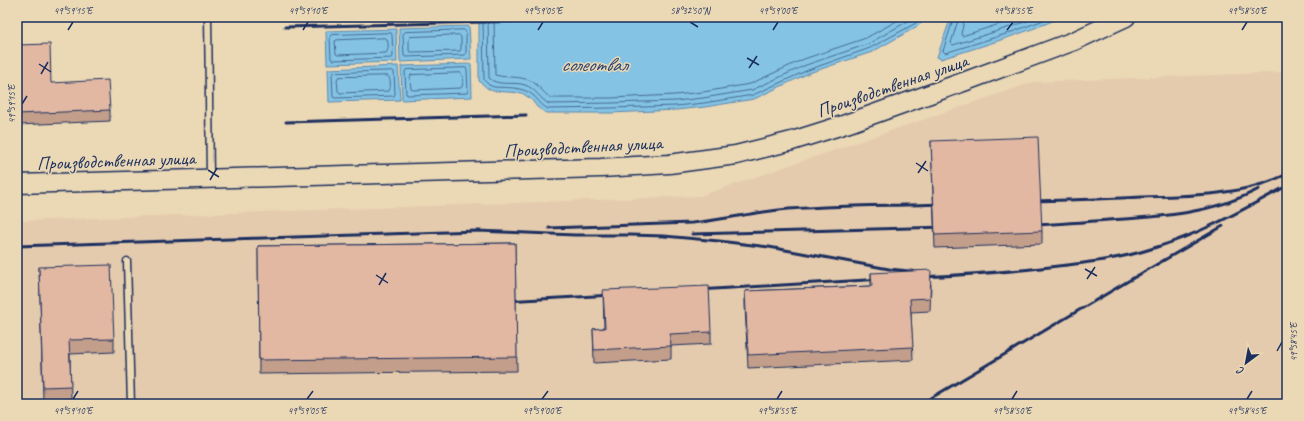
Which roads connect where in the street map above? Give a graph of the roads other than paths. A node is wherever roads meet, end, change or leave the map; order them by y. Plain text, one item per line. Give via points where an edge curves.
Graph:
1 (208, 17) edge
2 (1126, 17) edge
3 (210, 178) junction
4 (17, 184) edge
5 (126, 261) dead end
6 (131, 404) edge

1 - 3 lane
2 - 3 main road, Производственная улица via 1074,41 854,122 792,141 736,154 669,164 602,168
3 - 4 main road, Производственная улица
5 - 6 lane

